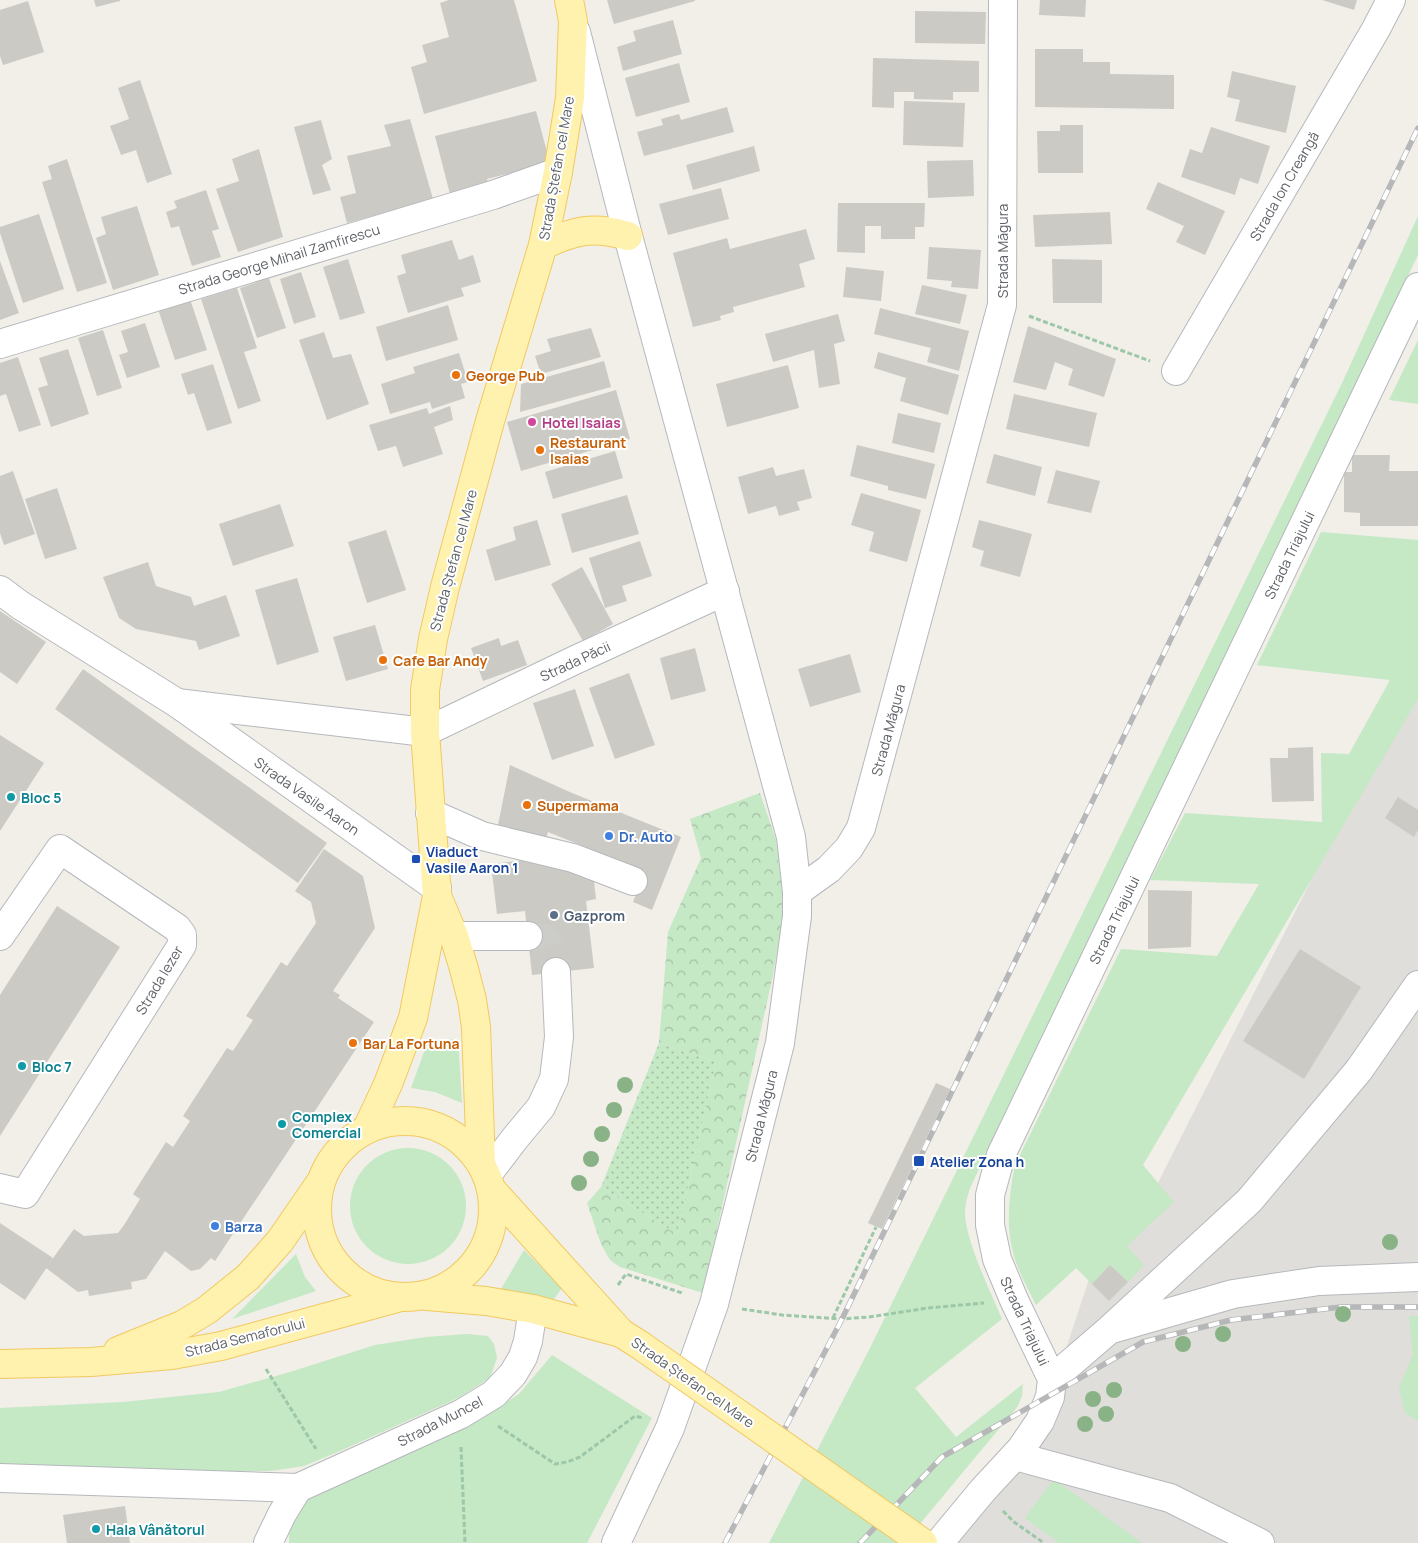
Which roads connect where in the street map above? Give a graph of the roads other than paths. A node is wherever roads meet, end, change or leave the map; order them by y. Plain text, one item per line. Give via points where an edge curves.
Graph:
1 (1003, 0) edge
2 (1391, 0) edge
3 (571, 10) edge
4 (558, 172) junction
5 (628, 236) junction
6 (543, 245) junction
7 (1418, 287) edge
8 (0, 344) edge
9 (1176, 372) road end
10 (0, 590) edge
11 (725, 592) junction
12 (177, 703) junction
13 (425, 732) junction
14 (430, 813) junction
15 (633, 881) dead end
16 (437, 892) junction
17 (797, 892) junction
18 (0, 936) edge
19 (454, 936) junction
20 (528, 936) tunnel mouth
21 (556, 972) tunnel mouth
22 (1418, 985) edge
23 (1418, 1023) edge
24 (1385, 1032) junction
25 (368, 1129) junction
26 (486, 1176) junction
27 (323, 1178) junction
28 (12, 1191) edge
29 (1418, 1277) edge
30 (426, 1296) junction
31 (397, 1298) junction
32 (533, 1309) junction
33 (1109, 1330) junction
34 (631, 1339) junction
35 (91, 1362) junction
36 (0, 1364) edge
37 (1052, 1379) junction
38 (1015, 1456) junction
39 (0, 1478) edge
40 (298, 1488) junction
41 (268, 1543) edge
42 (616, 1543) edge
43 (923, 1543) edge
44 (939, 1543) edge
45 (1260, 1543) edge

1 - 17 street, Strada Măgura via 1002,305 862,828 829,869
2 - 9 street, Strada Ion Creangă
3 - 4 main road, Strada Ștefan cel Mare via 570,98
3 - 5 street, Strada Ștefan cel Mare
4 - 6 main road, Strada Ștefan cel Mare
4 - 8 street, Strada George Mihail Zamfirescu via 493,195
5 - 6 main road via 586,230
5 - 11 street, Strada Ștefan cel Mare
6 - 13 main road, Strada Ștefan cel Mare via 445,587 428,667
7 - 37 street, Strada Triajului via 1001,1155 990,1195 990,1225 997,1259
10 - 12 street, Strada Vasile Aaron
11 - 13 street, Strada Păcii
11 - 17 street, Strada Ștefan cel Mare via 791,837
12 - 13 street, Strada Vasile Aaron
12 - 16 street, Strada Vasile Aaron
13 - 14 main road, Strada Ștefan cel Mare
14 - 15 street via 482,836 574,858
14 - 16 main road, Strada Ștefan cel Mare
16 - 19 main road, Strada Ștefan cel Mare
16 - 25 main road via 413,1018
17 - 42 street, Strada Măgura via 796,925 780,1043 714,1304 669,1431
18 - 28 street, Strada Iezer via 60,849 177,928 182,935 182,946
19 - 20 street
19 - 26 main road, Strada Ștefan cel Mare via 472,1000 476,1028
21 - 26 street via 559,1037 554,1079 542,1107
22 - 24 street
23 - 24 street
24 - 33 street via 1359,1070 1249,1201
25 - 26 main road via 392,1122 418,1122 443,1129 464,1144
25 - 27 main road via 343,1147
26 - 30 main road via 493,1217 487,1244 472,1267 451,1285
26 - 34 main road, Strada Ștefan cel Mare
27 - 31 main road via 317,1205 320,1232 331,1256 348,1277 371,1291
27 - 35 main road, Strada Semaforului via 280,1241 248,1277 207,1310 182,1325
29 - 33 street via 1319,1281 1233,1294
30 - 31 main road
30 - 32 main road
31 - 35 main road, Strada Semaforului via 221,1346 172,1355
32 - 34 main road
32 - 40 street, Strada Muncel via 523,1357 513,1374 494,1394 465,1411
33 - 37 street
34 - 43 main road, Strada Ștefan cel Mare, bridge
35 - 36 main road, Strada Semaforului
37 - 38 street, Strada Triajului via 1050,1397 1040,1421
38 - 44 street, Strada Triajului
38 - 45 street via 1170,1498
39 - 40 street, Strada Muncel
40 - 41 street

